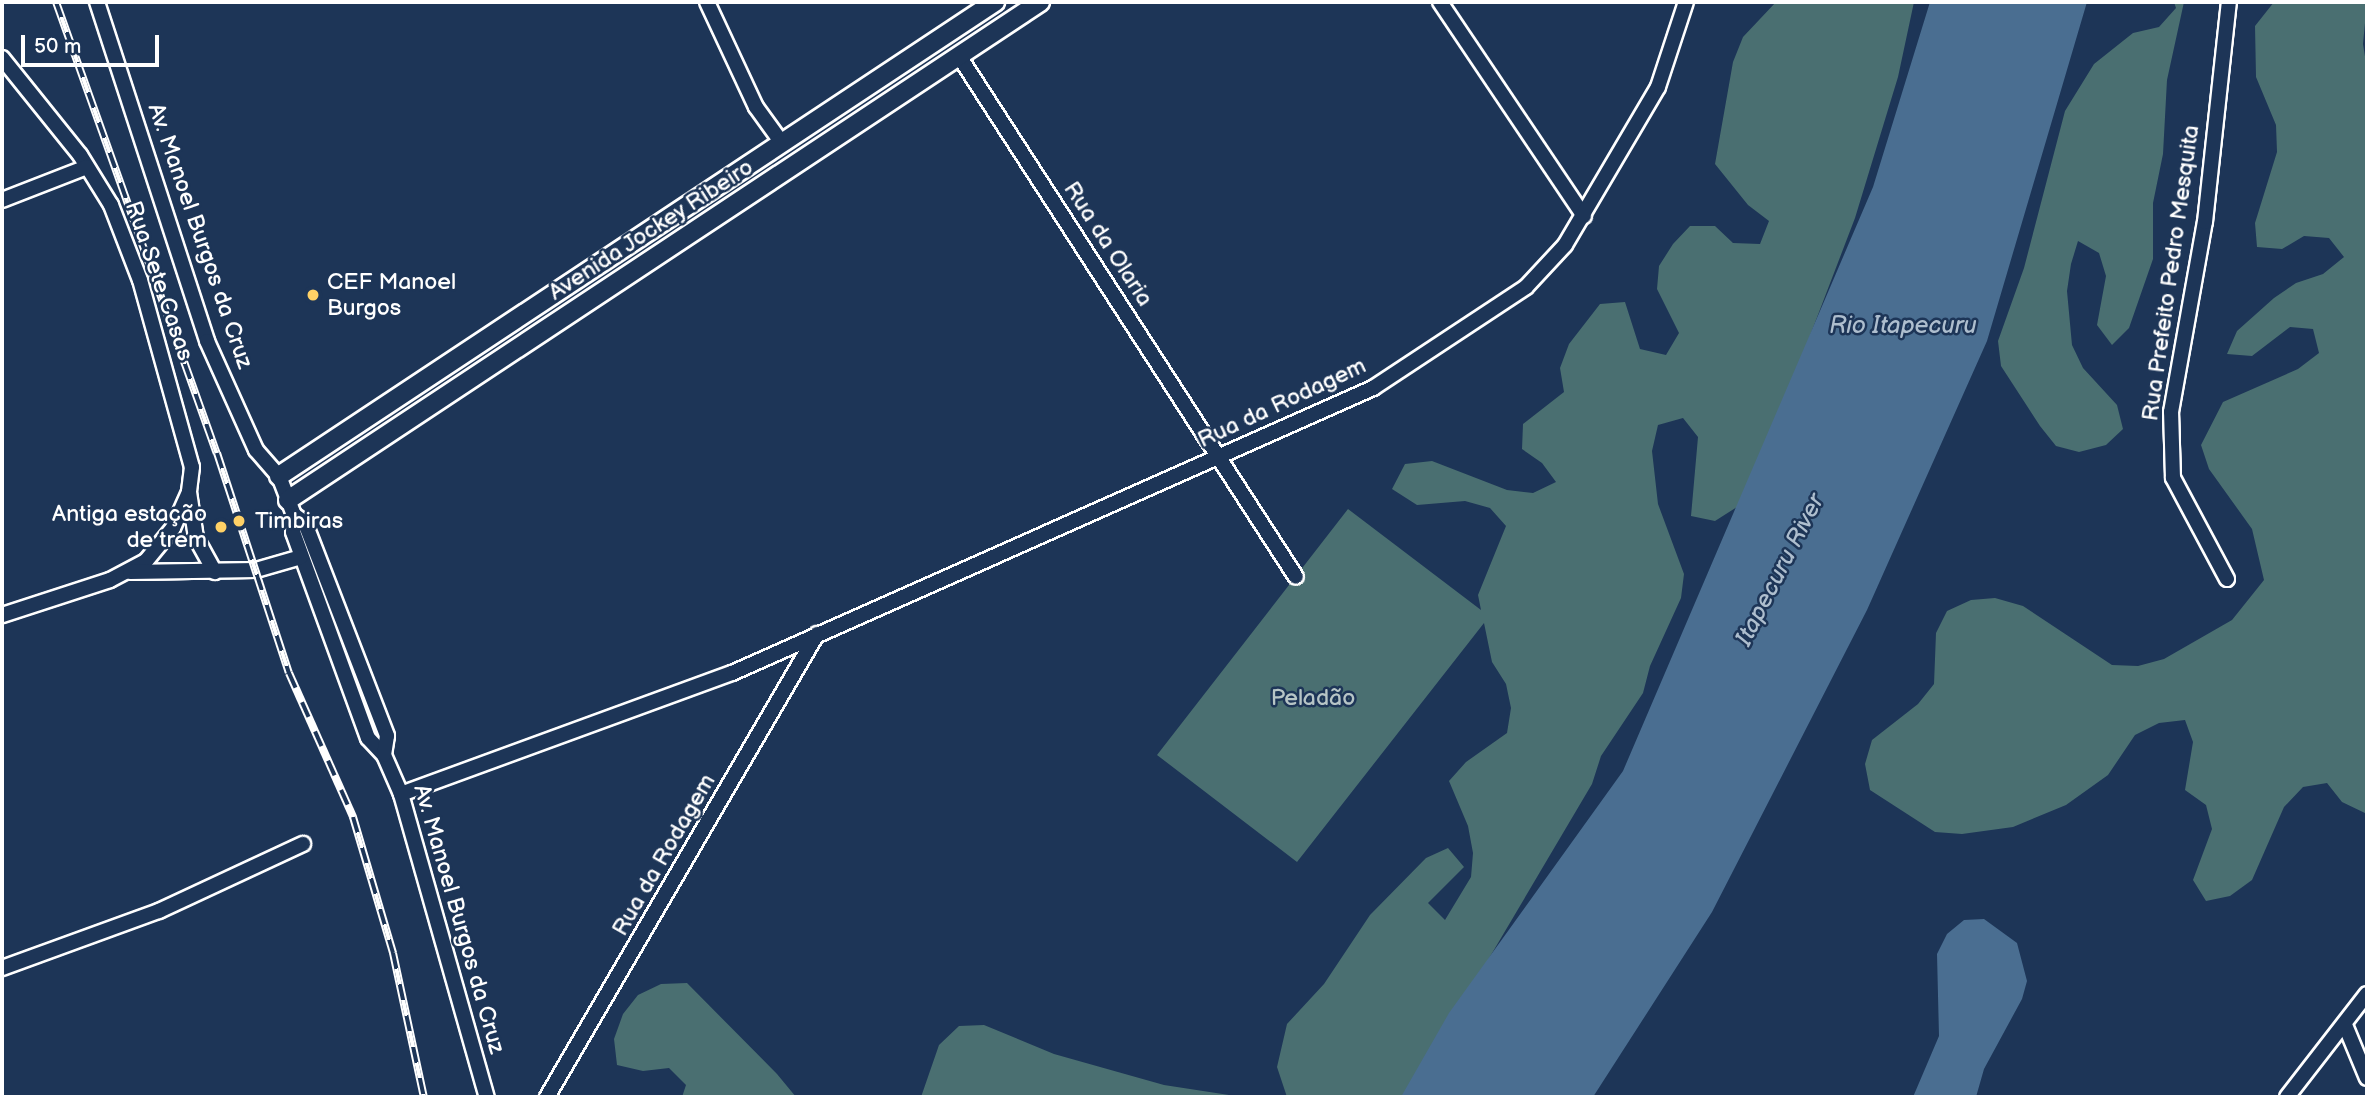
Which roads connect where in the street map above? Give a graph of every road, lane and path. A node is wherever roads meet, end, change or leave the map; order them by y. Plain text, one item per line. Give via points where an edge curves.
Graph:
1 (97, 2) edge
2 (707, 2) edge
3 (995, 2) edge
4 (1040, 2) edge
5 (1440, 2) edge
6 (1686, 2) edge
7 (2229, 2) edge
8 (959, 56) junction
9 (2, 58) edge
10 (782, 143) junction
11 (87, 167) junction
12 (2, 200) edge
13 (1584, 216) junction
14 (1219, 458) junction
15 (279, 475) junction
16 (189, 492) junction
17 (291, 507) junction
18 (301, 556) junction
19 (125, 572) junction
20 (215, 572) junction
21 (1296, 577) dead end
22 (2227, 579) dead end
23 (2, 615) edge
24 (817, 634) junction
25 (384, 755) junction
26 (401, 794) junction
27 (303, 844) dead end
28 (2, 968) edge
29 (2367, 994) edge
30 (2345, 1025) junction
31 (2367, 1078) edge
32 (487, 1097) edge
33 (547, 1097) edge
34 (2287, 1097) edge

1 - 15 street, Av. Manoel Burgos da Cruz via 207,341 256,450
2 - 10 street via 756,107
3 - 10 street, Avenida Jockey Ribeiro
4 - 8 street, Avenida Jockey Ribeiro
5 - 13 street
6 - 13 street, Rua da Rodagem via 1658,87
7 - 22 street, Rua Prefeito Pedro Mesquita via 2204,222 2171,412 2173,478
8 - 14 street, Rua da Olaria
8 - 17 street, Avenida Jockey Ribeiro
9 - 11 street, Rua Sete Casas
10 - 15 street, Avenida Jockey Ribeiro
11 - 12 street
11 - 16 street, Rua Sete Casas via 111,205 140,280 192,467
13 - 14 street, Rua da Rodagem via 1565,245 1526,287 1373,388
14 - 21 street, Rua da Olaria
14 - 24 street, Rua da Rodagem
15 - 17 street, Av. Manoel Burgos da Cruz
16 - 19 street via 173,528 146,561
16 - 20 street via 196,538
17 - 18 street
17 - 25 street via 305,523 387,736
18 - 20 street via 256,570
18 - 25 street via 368,738
19 - 20 street
19 - 23 street
24 - 26 street, Rua da Rodagem via 732,673
24 - 33 street, Rua da Rodagem
25 - 26 street, Av. Manoel Burgos da Cruz
26 - 32 street, Av. Manoel Burgos da Cruz
27 - 28 street via 159,911
29 - 30 street
30 - 31 street
30 - 34 street

